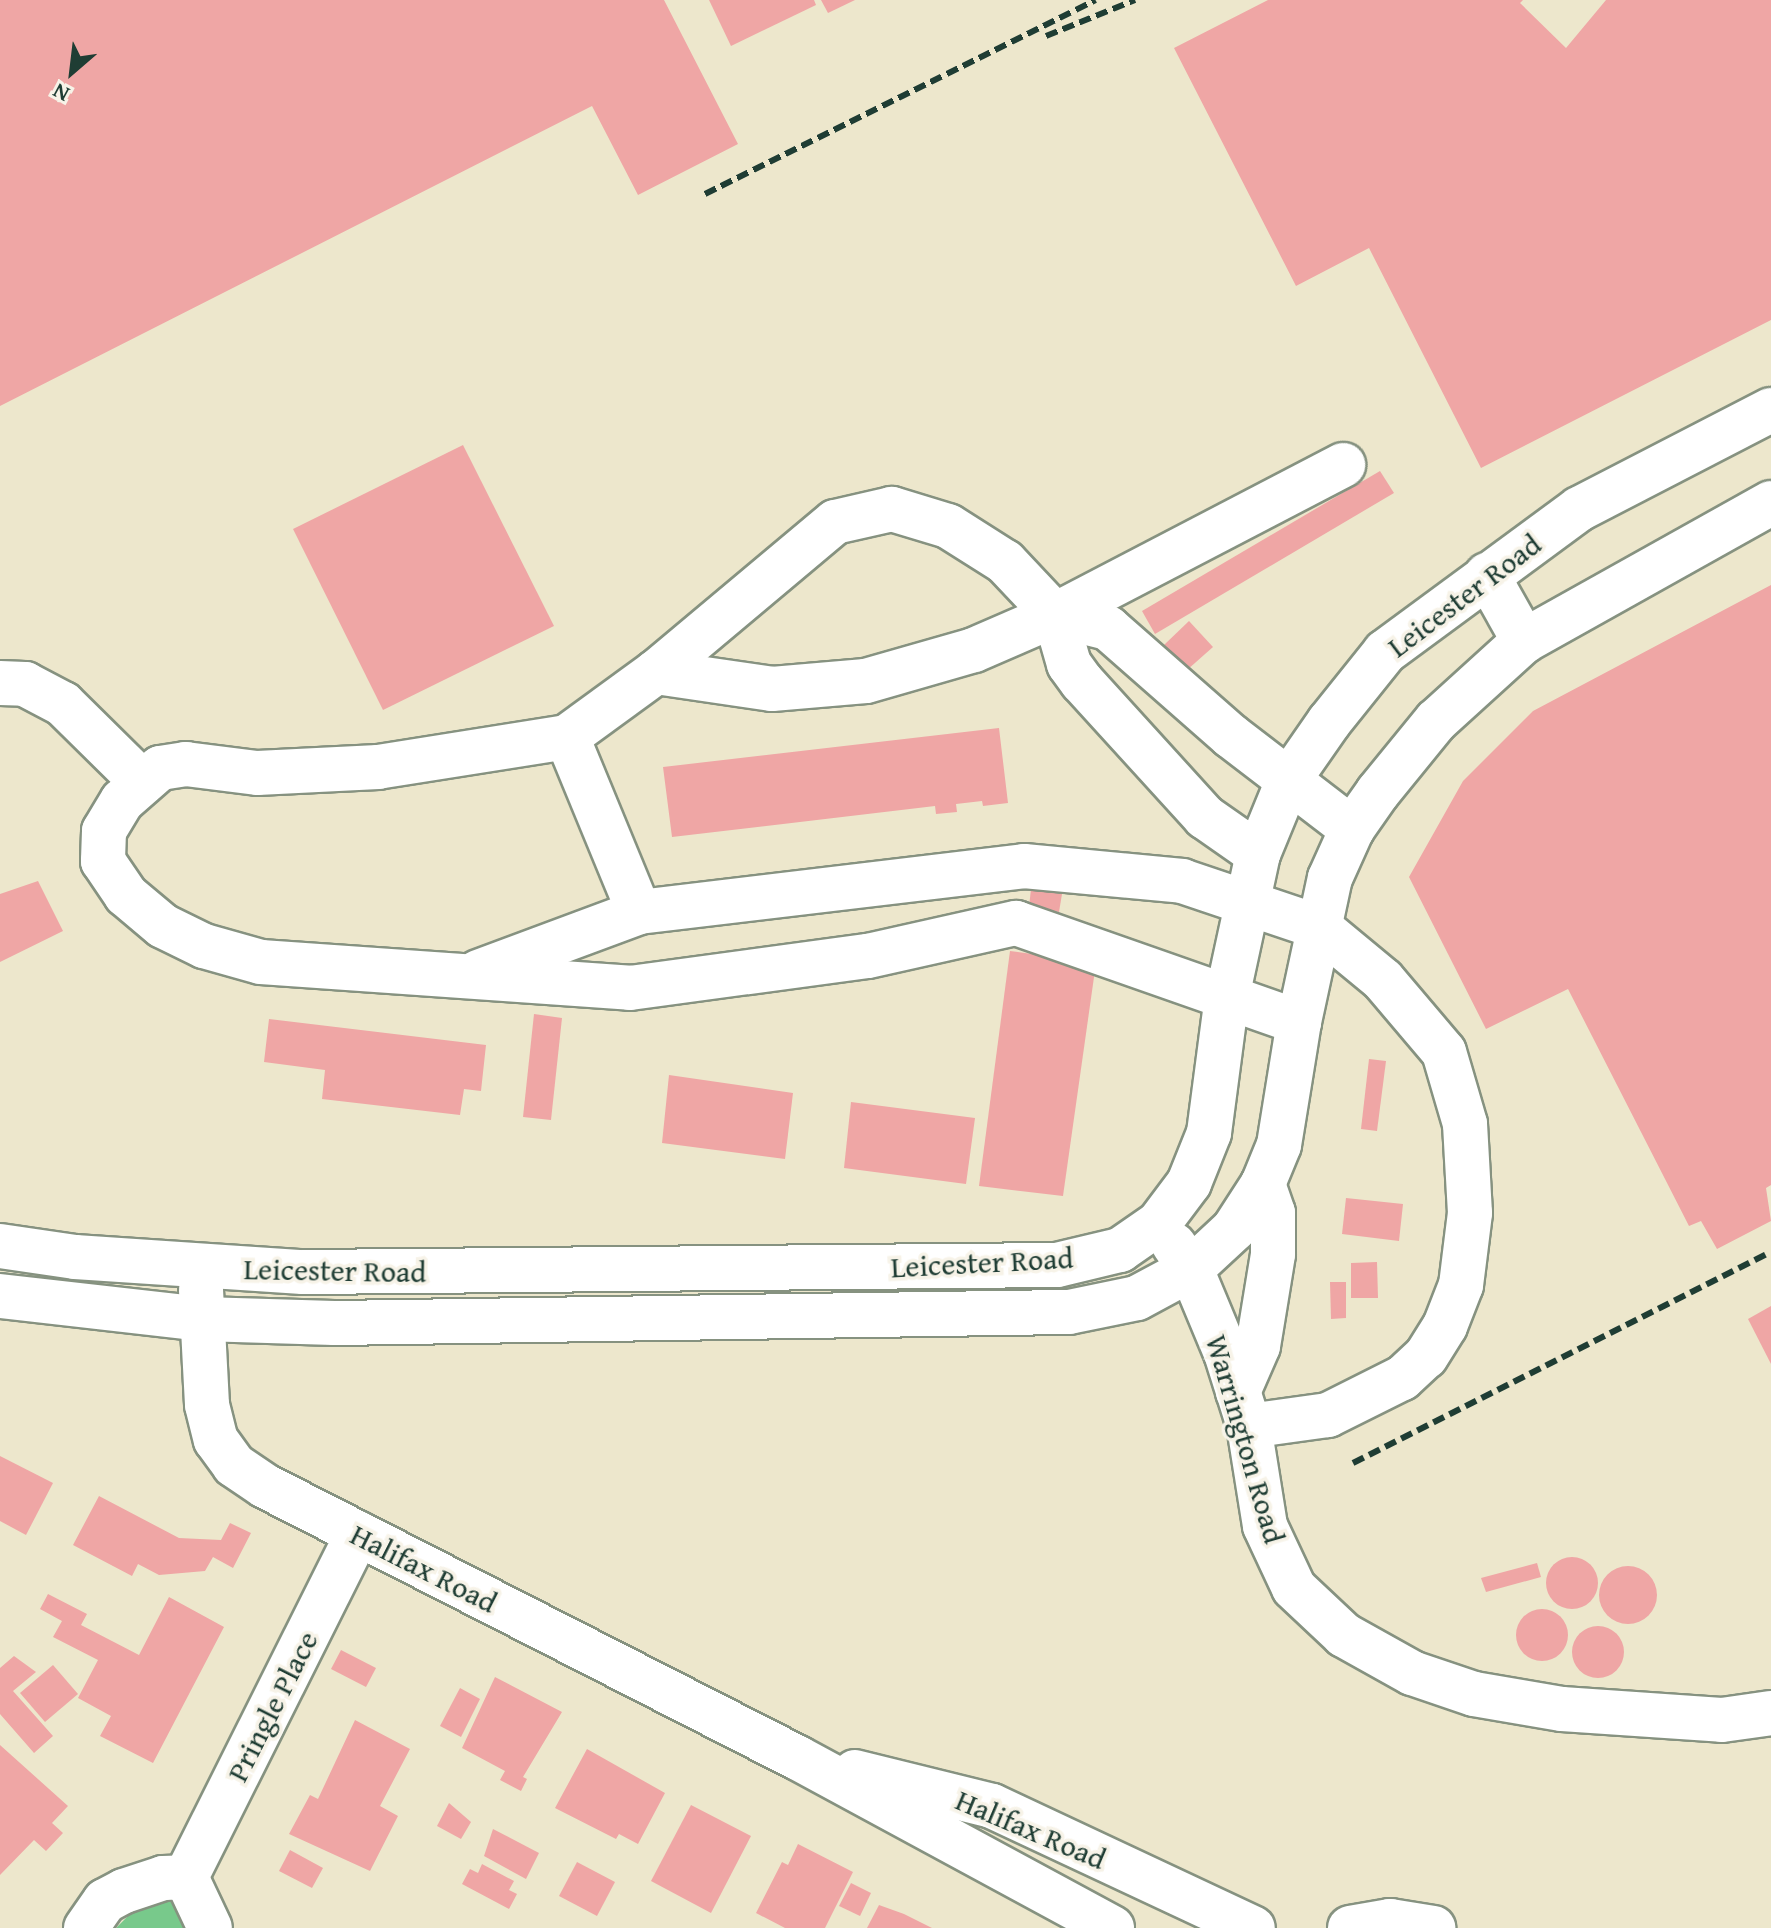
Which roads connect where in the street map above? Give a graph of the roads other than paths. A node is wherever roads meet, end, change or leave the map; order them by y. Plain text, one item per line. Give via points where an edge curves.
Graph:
1 (1771, 410) edge
2 (1343, 465) dead end
3 (1771, 503) edge
4 (1487, 575) junction
5 (1055, 615) junction
6 (1524, 641) junction
7 (656, 672) junction
8 (0, 683) edge
9 (567, 737) junction
10 (141, 781) junction
11 (1288, 781) junction
12 (1352, 829) junction
13 (1258, 854) junction
14 (1244, 901) junction
15 (639, 912) junction
16 (1319, 927) junction
17 (472, 975) junction
18 (1227, 997) junction
19 (1299, 1022) junction
20 (1263, 1184) junction
21 (1159, 1223) junction
22 (0, 1246) edge
23 (201, 1268) junction
24 (1191, 1269) junction
25 (0, 1296) edge
26 (202, 1319) junction
27 (1244, 1409) junction
28 (358, 1534) junction
29 (1771, 1713) edge
30 (798, 1758) junction
31 (186, 1877) junction
32 (86, 1928) edge
33 (210, 1928) edge
34 (1112, 1928) edge
35 (1253, 1928) edge
36 (1350, 1928) edge
37 (1433, 1928) edge

1 - 4 street, Leicester Road via 1579,509
2 - 5 street
3 - 6 street, Leicester Road
4 - 6 street
4 - 11 street, Leicester Road via 1385,652
5 - 7 street via 974,650 866,681 772,689
5 - 7 street via 1005,562 948,526 892,509 835,522
5 - 11 street via 1108,628
5 - 13 street via 1069,664 1082,682 1205,817
6 - 12 street, Leicester Road via 1436,721
7 - 9 street
8 - 10 street via 25,684 63,704
9 - 10 street via 378,767 257,773 186,764 160,768
9 - 15 street
10 - 17 street via 104,831 103,861 126,895 163,926 204,946 261,962 334,971
11 - 12 street
11 - 13 street, Leicester Road
12 - 16 street, Leicester Road via 1330,878
13 - 14 street, Leicester Road
14 - 15 street via 1141,875 1024,866
14 - 16 street
14 - 18 street, Leicester Road
15 - 17 street
16 - 19 street, Leicester Road
16 - 27 street via 1392,990 1444,1052 1465,1124 1470,1213 1461,1285 1426,1356 1402,1378 1328,1415
17 - 18 street via 566,986 698,983 868,956 1016,923
18 - 19 street
18 - 21 street, Leicester Road via 1209,1133 1189,1183
19 - 20 street, Leicester Road via 1279,1145
20 - 24 street, Leicester Road via 1234,1229
20 - 27 street via 1273,1213 1273,1254
21 - 23 street, Leicester Road via 1120,1250 1057,1265 319,1272
21 - 24 street, Warrington Road
22 - 23 street, Leicester Road
23 - 26 street, Halifax Road
24 - 26 street, Leicester Road via 1137,1298 1069,1312 334,1323
24 - 27 street, Warrington Road
25 - 26 street, Leicester Road
26 - 28 street, Halifax Road via 207,1405 216,1440 234,1465
27 - 29 street, Warrington Road via 1265,1526 1294,1588 1344,1635 1412,1673 1474,1694 1562,1709 1722,1720
28 - 30 street, Halifax Road
28 - 31 street, Pringle Place
30 - 34 street, Halifax Road
30 - 35 street, Halifax Road via 992,1806
31 - 32 street via 163,1878 124,1891 105,1901
31 - 33 street
36 - 37 street via 1390,1921

